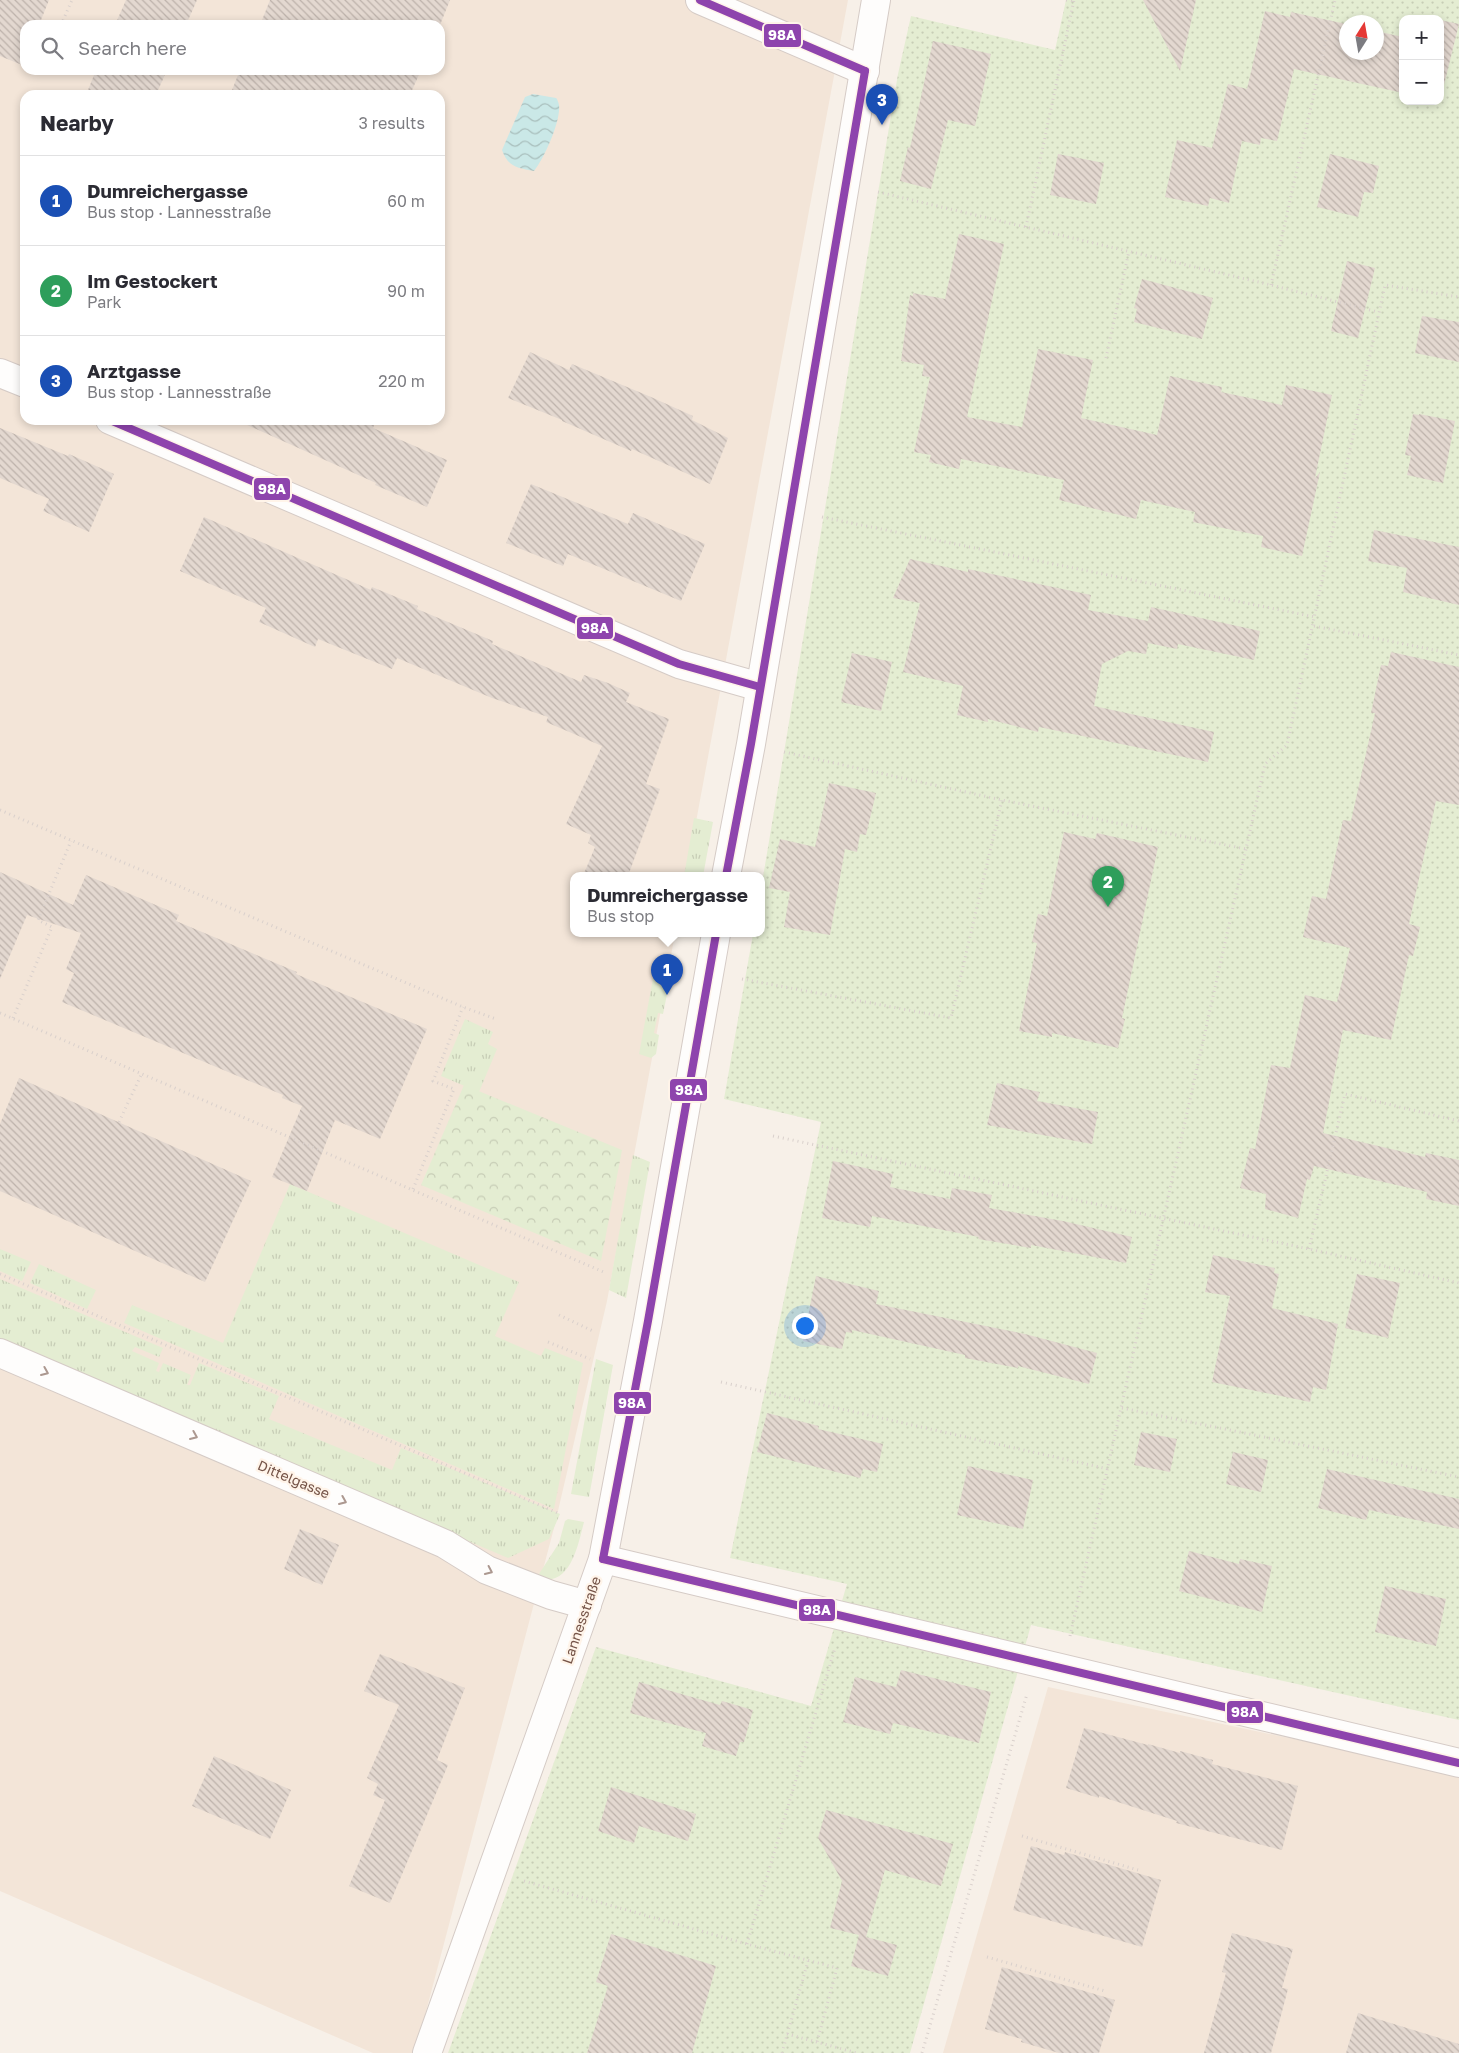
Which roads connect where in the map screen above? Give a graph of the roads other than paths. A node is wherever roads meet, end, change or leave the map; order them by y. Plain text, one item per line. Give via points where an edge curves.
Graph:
1 (700, 0) edge
2 (876, 0) edge
3 (865, 70) junction
4 (0, 373) edge
5 (20, 381) edge
6 (122, 425) edge
7 (760, 687) junction
8 (727, 872) edge
9 (715, 937) edge
10 (0, 1353) edge
11 (603, 1559) junction
12 (586, 1605) junction
13 (1459, 1763) edge
14 (427, 2053) edge

1 - 3 street
2 - 3 street
3 - 7 street
4 - 5 street
6 - 7 street via 679,664
7 - 8 street
9 - 11 street, Lannesstraße
10 -> 12 street, Dittelgasse via 445,1544 487,1570
11 - 12 street, Lannesstraße
11 - 13 street
12 - 14 street, Lannesstraße

